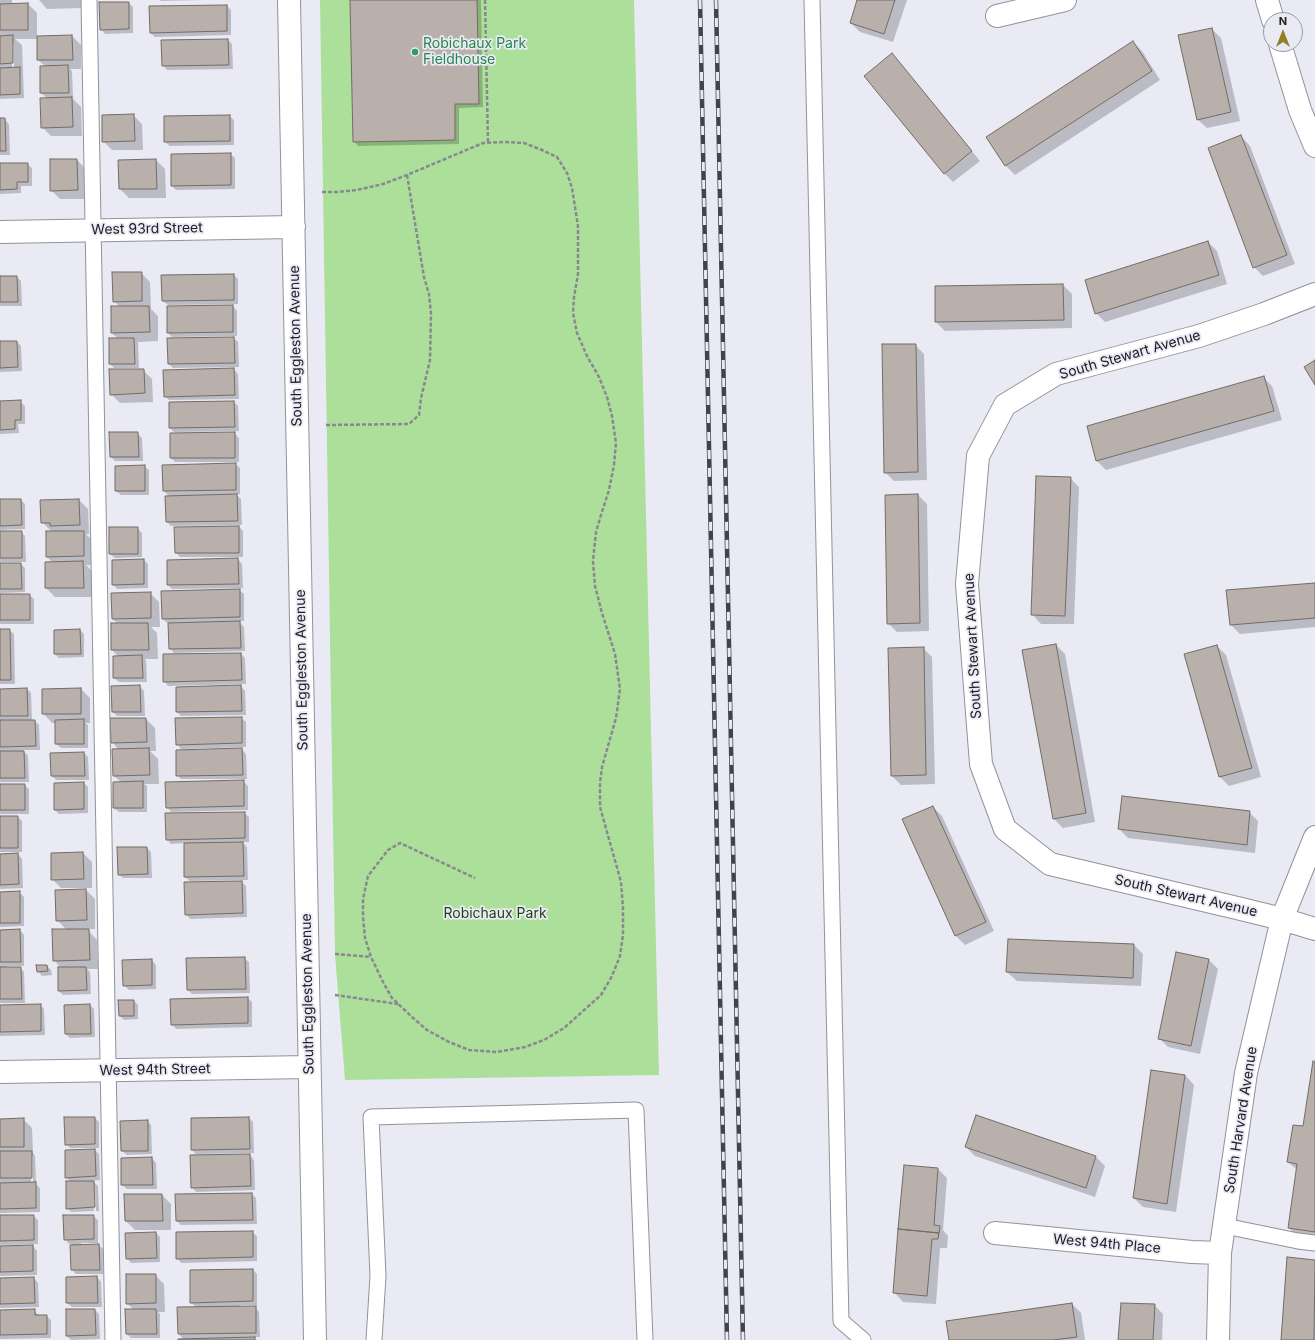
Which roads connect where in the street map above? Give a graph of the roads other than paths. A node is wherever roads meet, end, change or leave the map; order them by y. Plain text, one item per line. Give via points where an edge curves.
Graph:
1 (88, 0) edge
2 (289, 0) edge
3 (812, 0) edge
4 (1065, 0) edge
5 (1267, 0) edge
6 (1271, 12) edge
7 (997, 16) dead end
8 (1282, 52) edge
9 (1315, 146) edge
10 (294, 226) junction
11 (93, 230) junction
12 (0, 232) edge
13 (1315, 294) edge
14 (1315, 837) edge
15 (1282, 919) junction
16 (1315, 929) edge
17 (309, 1067) junction
18 (108, 1070) junction
19 (0, 1072) edge
20 (1224, 1226) junction
21 (995, 1233) dead end
22 (1315, 1243) edge
23 (1220, 1253) junction
24 (113, 1340) edge
25 (314, 1340) edge
26 (374, 1340) edge
27 (645, 1340) edge
28 (863, 1340) edge
29 (1218, 1340) edge

1 - 11 lane
2 - 10 street, South Eggleston Avenue
3 - 28 lane via 841,1321
4 - 7 street
5 - 6 street
8 - 9 street via 1300,110
10 - 11 street, West 93rd Street
10 - 17 street, South Eggleston Avenue
11 - 12 street, West 93rd Street
11 - 18 lane
13 - 15 street, South Stewart Avenue via 1199,336 1056,374 1005,405 978,456 967,584 981,764 1005,830 1050,864
14 - 15 street, South Harvard Avenue
15 - 16 street
15 - 20 street, South Harvard Avenue via 1246,1073
17 - 18 street, West 94th Street
17 - 25 street, South Eggleston Avenue
18 - 19 street, West 94th Street
18 - 24 lane
20 - 22 lane
20 - 23 street, South Harvard Avenue
21 - 23 street, West 94th Place
23 - 29 street, South Harvard Avenue
26 - 27 lane via 378,1276 372,1117 636,1110

